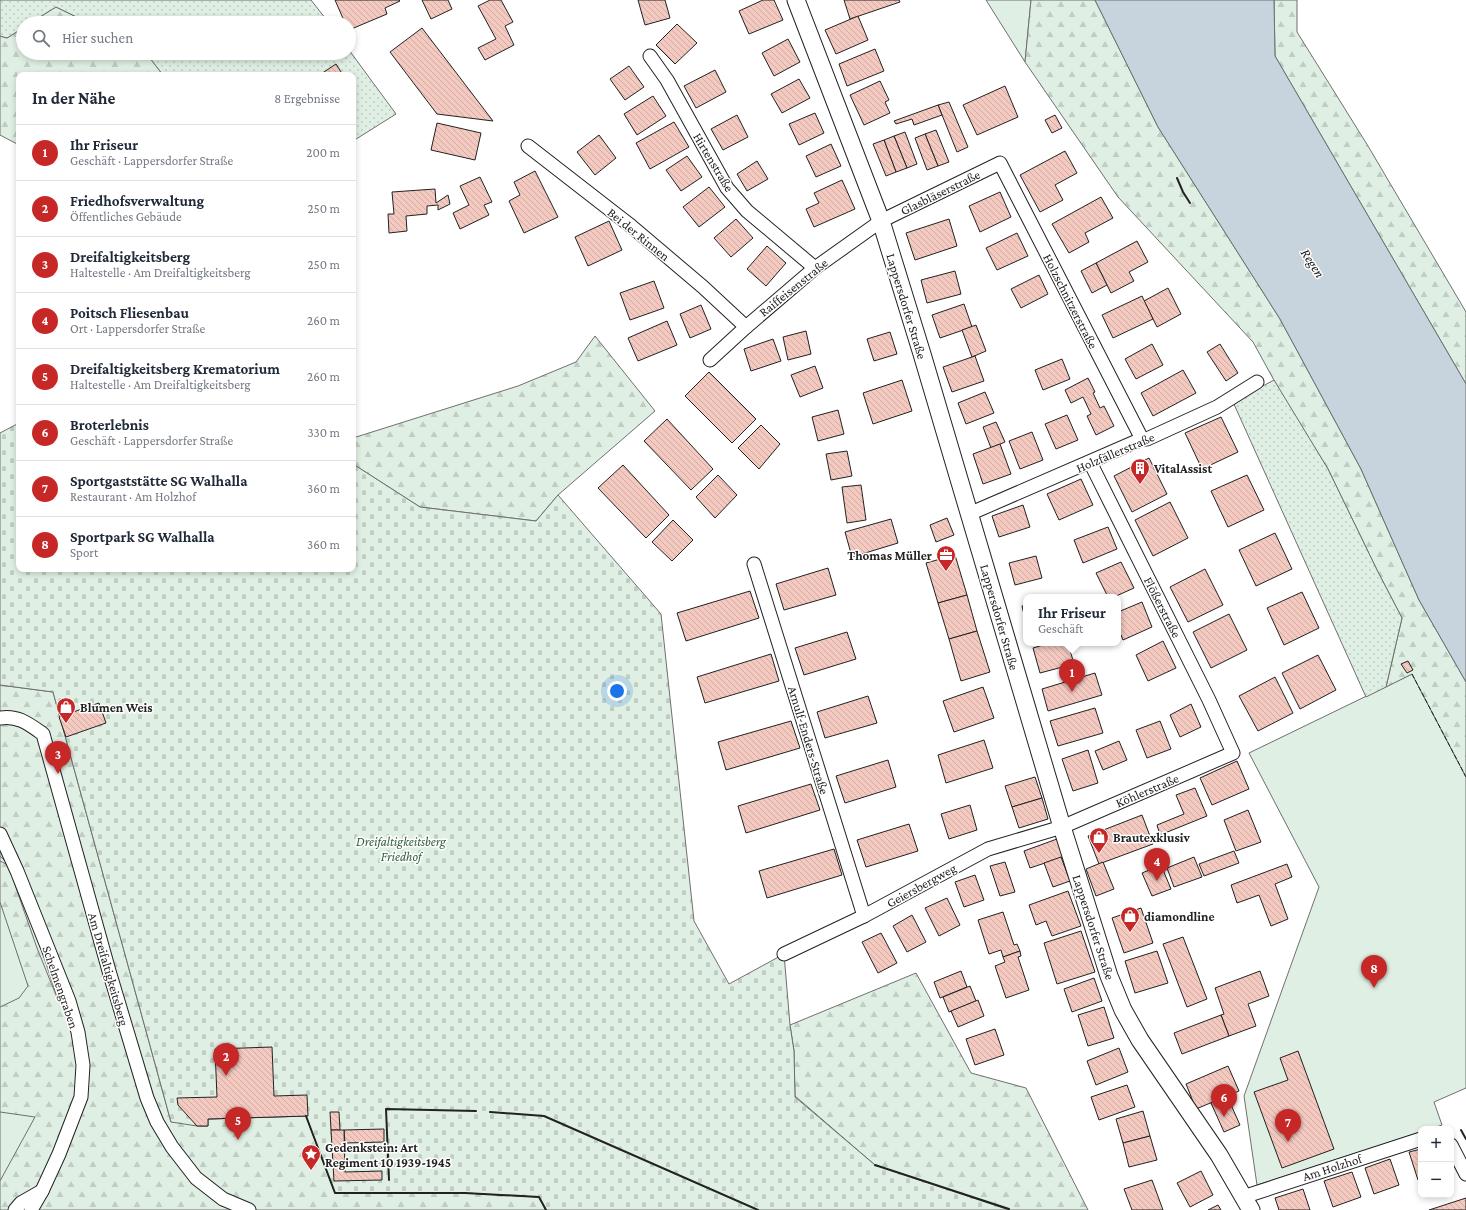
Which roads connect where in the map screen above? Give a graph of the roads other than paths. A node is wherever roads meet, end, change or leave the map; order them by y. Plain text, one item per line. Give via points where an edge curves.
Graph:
1 (796, 0) edge
2 (650, 56) dead end
3 (528, 146) dead end
4 (1000, 163) joint
5 (881, 221) junction
6 (815, 268) junction
7 (746, 327) junction
8 (710, 360) dead end
9 (1257, 382) dead end
10 (1142, 439) junction
11 (1090, 462) junction
12 (969, 514) junction
13 (754, 564) dead end
14 (0, 718) edge
15 (1233, 753) joint
16 (1062, 827) junction
17 (0, 837) edge
18 (864, 916) junction
19 (784, 954) dead end
20 (1418, 1140) edge
21 (1454, 1151) edge
22 (1466, 1174) edge
23 (42, 1191) junction
24 (1247, 1203) edge
25 (15, 1210) edge
26 (31, 1210) edge
27 (249, 1210) edge

1 - 5 street, Lappersdorfer Straße
2 - 6 street, Hirtenstraße via 667,80 728,188 748,211
3 - 7 street, Bei der Rinnen via 631,226
4 - 5 street, Glasbläserstraße
4 - 10 street, Holzschnitzerstraße
5 - 6 street, Raiffeisenstraße
5 - 12 street, Lappersdorfer Straße
6 - 7 street, Raiffeisenstraße
7 - 8 street, Raiffeisenstraße
9 - 10 street, Holzfällerstraße via 1217,407
10 - 11 street, Holzfällerstraße
11 - 12 street, Holzfällerstraße
11 - 15 street, Flößerstraße via 1210,700
12 - 16 street, Lappersdorfer Straße
13 - 18 street, Arnulf-Enders-Straße
14 - 27 street, Am Dreifaltigkeitsberg via 9,716 26,722 43,734 109,971 147,1098 157,1122 196,1178 223,1199
15 - 16 street, Köhlerstraße
16 - 18 street, Geiersbergweg via 988,849
16 - 24 street, Lappersdorfer Straße via 1109,976 1123,1010 1140,1040 1219,1155
17 - 23 street, Schelmengraben via 18,871 69,1001 78,1032 83,1065 81,1097
18 - 19 street, Geiersbergweg
20 - 24 street, Am Holzhof
21 - 22 street
23 - 25 street via 21,1203
23 - 26 street, Schelmengraben

